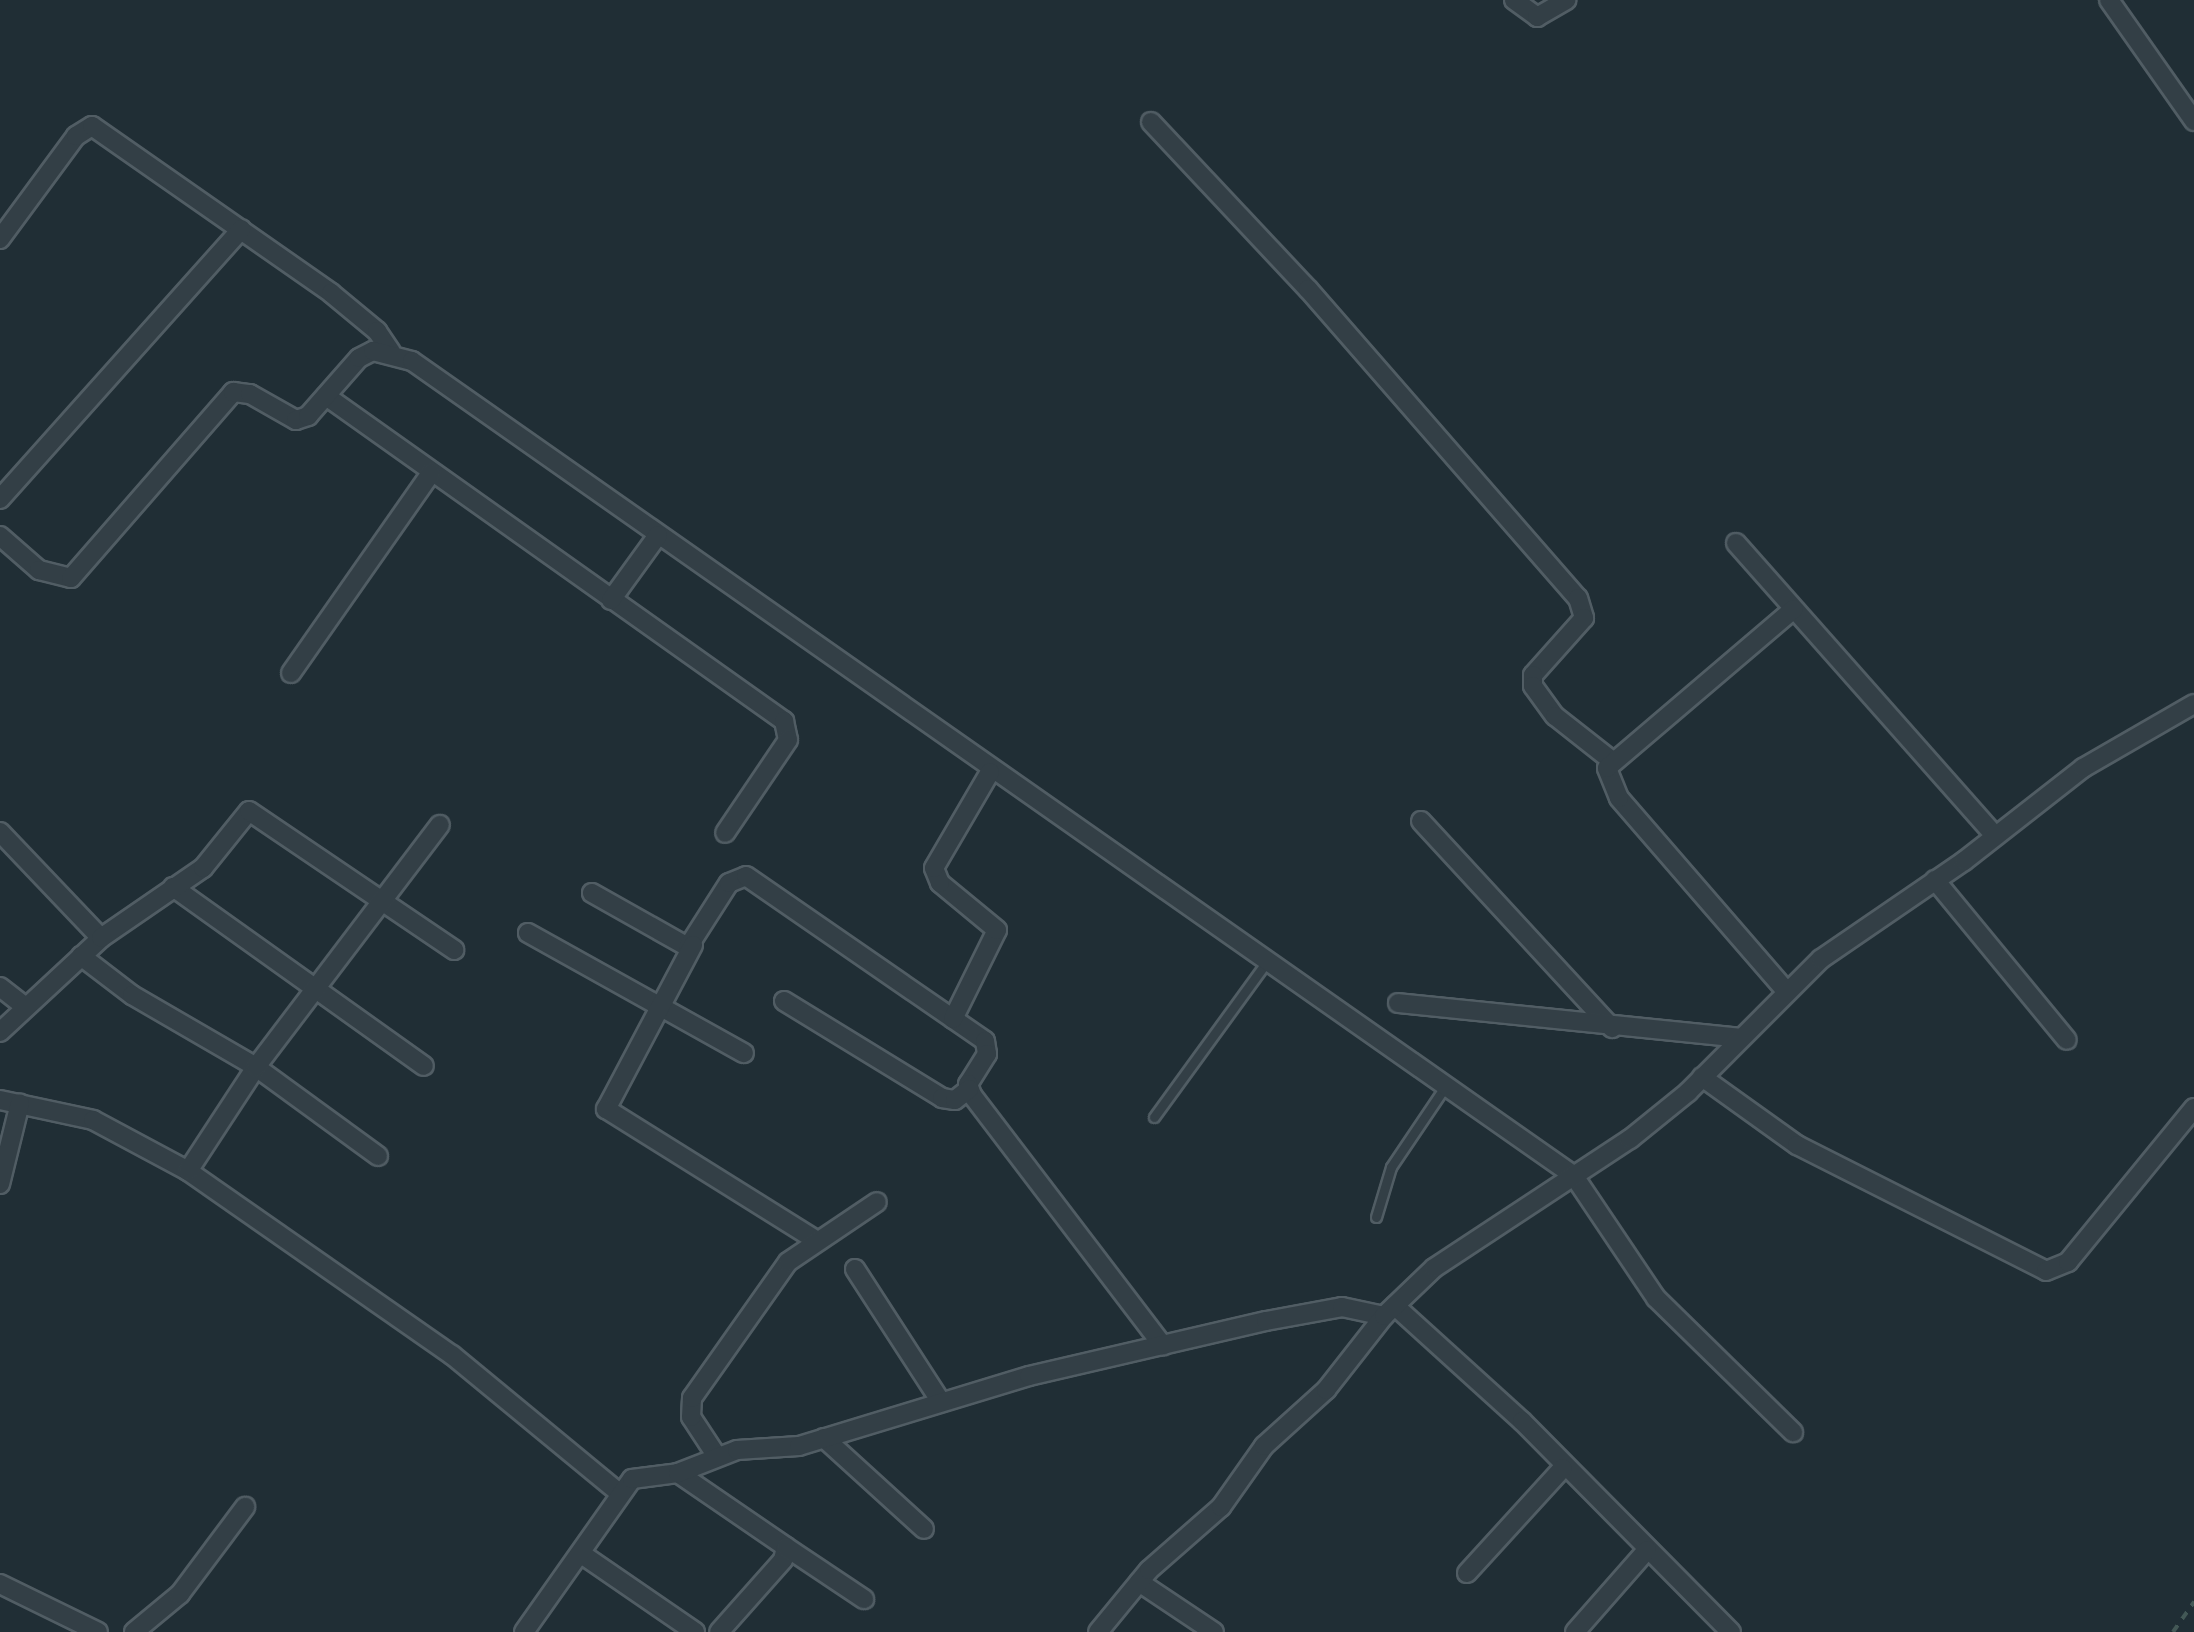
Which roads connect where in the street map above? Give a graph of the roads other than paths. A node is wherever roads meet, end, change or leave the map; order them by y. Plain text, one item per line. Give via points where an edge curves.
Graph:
1 (1514, 0) edge
2 (1566, 0) edge
3 (2114, 2) edge
4 (1151, 122) dead end
5 (2194, 122) edge
6 (3, 227) edge
7 (241, 229) junction
8 (390, 352) junction
9 (326, 396) junction
10 (432, 472) junction
11 (0, 499) edge
12 (658, 534) junction
13 (0, 536) edge
14 (1736, 543) dead end
15 (611, 600) junction
16 (1794, 609) junction
17 (291, 673) dead end
18 (2194, 704) edge
19 (1611, 760) junction
20 (990, 772) junction
21 (1422, 820) dead end
22 (440, 825) dead end
23 (0, 832) edge
24 (725, 833) dead end
25 (1995, 836) junction
26 (1934, 880) junction
27 (174, 887) junction
28 (592, 893) dead end
29 (383, 900) junction
30 (528, 933) dead end
31 (101, 938) junction
32 (693, 945) junction
33 (454, 950) dead end
34 (81, 956) junction
35 (1266, 963) junction
36 (318, 986) junction
37 (0, 987) edge
38 (1787, 992) junction
39 (784, 1002) dead end
40 (1398, 1004) dead end
41 (661, 1005) junction
42 (24, 1006) junction
43 (953, 1019) junction
44 (1612, 1028) junction
45 (0, 1032) edge
46 (1740, 1038) junction
47 (2067, 1040) dead end
48 (744, 1053) dead end
49 (256, 1066) junction
50 (424, 1066) dead end
51 (1713, 1066) junction
52 (1444, 1087) junction
53 (968, 1089) junction
54 (0, 1100) edge
55 (20, 1103) junction
56 (2194, 1108) edge
57 (1154, 1116) dead end
58 (378, 1156) dead end
59 (188, 1170) junction
60 (1574, 1176) junction
61 (0, 1184) edge
62 (877, 1202) dead end
63 (1376, 1217) dead end
64 (816, 1240) junction
65 (855, 1268) dead end
66 (1389, 1311) junction
67 (1163, 1346) junction
68 (941, 1402) junction
69 (1793, 1432) dead end
70 (824, 1438) junction
71 (716, 1455) junction
72 (1563, 1468) junction
73 (678, 1472) junction
74 (617, 1491) junction
75 (245, 1507) dead end
76 (924, 1529) dead end
77 (786, 1547) junction
78 (1646, 1550) junction
79 (583, 1555) junction
80 (1468, 1572) dead end
81 (1140, 1582) junction
82 (0, 1584) edge
83 (864, 1599) dead end
84 (98, 1632) edge
85 (134, 1632) edge
86 (524, 1632) edge
87 (695, 1632) edge
88 (719, 1632) edge
89 (1098, 1632) edge
90 (1214, 1632) edge
91 (1574, 1632) edge
92 (1730, 1632) edge

1 - 2 street via 1536,18
3 - 5 street
4 - 19 street via 1322,304 1578,598 1584,618 1540,666 1533,686 1555,716
6 - 7 street via 76,136 92,126
7 - 8 street via 355,312
7 - 11 street
8 - 9 street via 360,358
8 - 12 street via 428,370
9 - 10 street
9 - 13 street via 296,420 250,394 233,392 71,578 40,570
10 - 15 street
10 - 17 street
12 - 15 street
12 - 20 street
14 - 16 street
15 - 24 street via 790,730
16 - 19 street
16 - 25 street
18 - 25 street via 2084,768
19 - 38 street via 1610,784 1619,798
20 - 35 street
20 - 43 street via 934,868 940,883 997,930
21 - 44 street
22 - 29 street
23 - 31 street
25 - 26 street
26 - 38 street via 1821,959
26 - 47 street
27 - 29 street via 214,857 249,811
27 - 31 street
27 - 36 street
28 - 32 street via 684,946
29 - 33 street
29 - 36 street
30 - 41 street
31 - 34 street
32 - 41 street
32 - 43 street via 729,882 746,876
34 - 42 street
34 - 49 street via 132,995
35 - 52 street
35 - 57 lane
36 - 49 street
36 - 50 street
37 - 42 street
38 - 46 street
39 - 53 street via 942,1098 955,1100
40 - 44 street
41 - 48 street
41 - 64 street via 610,1097 608,1114
42 - 45 street
43 - 53 street via 988,1050
44 - 46 street
46 - 51 street
49 - 58 street
49 - 59 street
51 - 56 street via 1796,1145 2032,1269 2059,1269
51 - 60 street
52 - 60 street
52 - 63 lane via 1390,1167
53 - 67 street
54 - 55 street
55 - 59 street via 93,1120
55 - 61 street
59 - 74 street via 452,1355
60 - 66 street via 1434,1268
60 - 69 street via 1638,1275 1690,1337
62 - 64 street
64 - 71 street via 775,1276 692,1398 691,1417
65 - 68 street
66 - 67 street via 1342,1307
66 - 72 street via 1522,1421
66 - 81 street via 1326,1390 1264,1446 1221,1507
67 - 68 street
68 - 70 street
70 - 71 street
70 - 76 street
71 - 73 street
72 - 78 street
72 - 80 street
73 - 74 street via 642,1475
73 - 77 street
74 - 79 street
75 - 85 street via 180,1594
77 - 83 street
77 - 88 street via 783,1560
78 - 91 street
78 - 92 street
79 - 86 street
79 - 87 street
81 - 89 street
81 - 90 street
82 - 84 street

